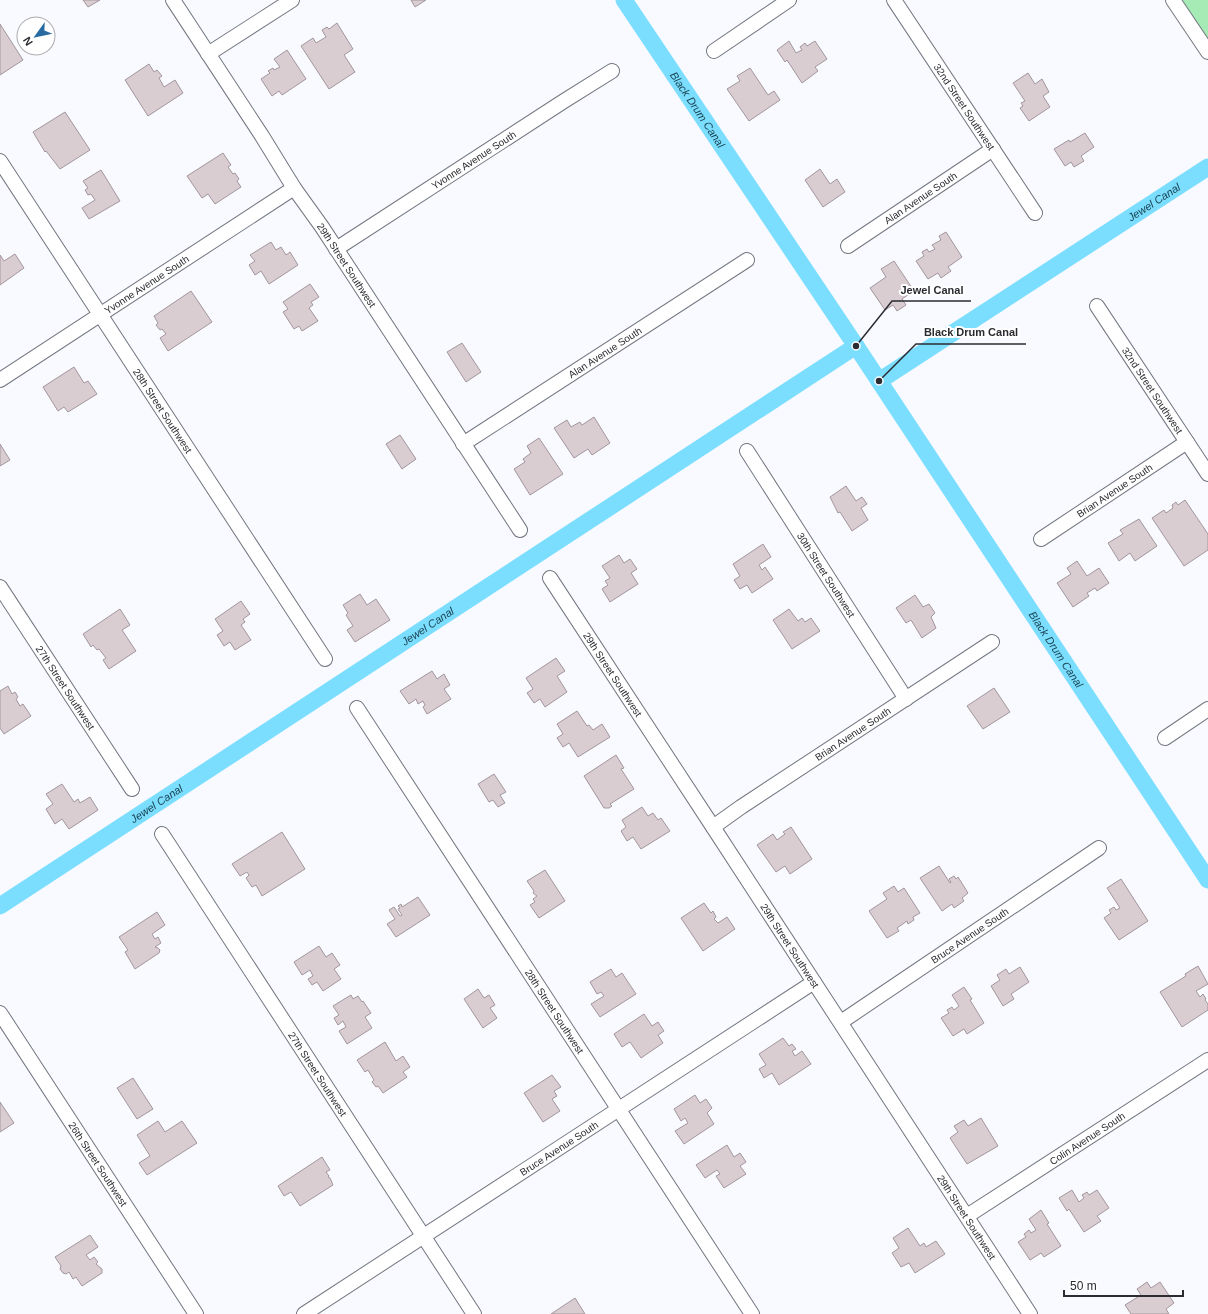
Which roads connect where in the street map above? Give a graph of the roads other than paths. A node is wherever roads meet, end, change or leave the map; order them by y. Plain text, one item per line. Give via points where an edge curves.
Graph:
1 (173, 0) edge
2 (292, 0) edge
3 (789, 0) edge
4 (894, 0) edge
5 (1173, 0) edge
6 (714, 51) dead end
7 (1208, 52) edge
8 (208, 54) junction
9 (612, 71) dead end
10 (993, 149) junction
11 (0, 161) edge
12 (294, 188) junction
13 (1035, 213) dead end
14 (848, 246) dead end
15 (336, 249) junction
16 (747, 260) dead end
17 (1097, 306) dead end
18 (100, 314) junction
19 (0, 380) edge
20 (1187, 442) junction
21 (463, 444) junction
22 (746, 451) dead end
23 (1208, 474) edge
24 (520, 530) dead end
25 (1041, 539) dead end
26 (550, 578) dead end
27 (0, 587) edge
28 (992, 642) dead end
29 (325, 660) dead end
30 (906, 699) junction
31 (357, 708) dead end
32 (1208, 709) edge
33 (1165, 738) dead end
34 (132, 789) dead end
35 (713, 826) junction
36 (162, 834) dead end
37 (1098, 848) dead end
38 (814, 982) junction
39 (0, 1013) edge
40 (841, 1022) junction
41 (1208, 1060) edge
42 (618, 1109) junction
43 (967, 1216) junction
44 (424, 1237) junction
45 (196, 1314) edge
46 (304, 1314) edge
47 (474, 1314) edge
48 (752, 1314) edge
49 (1030, 1314) edge

1 - 8 street, 29th Street Southwest
2 - 8 street
3 - 6 street
4 - 10 street, 32nd Street Southwest
5 - 7 street
8 - 12 street, 29th Street Southwest
9 - 15 street, Yvonne Avenue South
10 - 13 street, 32nd Street Southwest
10 - 14 street, Alan Avenue South
11 - 18 street, 28th Street Southwest
12 - 15 street, 29th Street Southwest
12 - 18 street, Yvonne Avenue South
15 - 21 street, 29th Street Southwest
16 - 21 street, Alan Avenue South
17 - 20 street, 32nd Street Southwest
18 - 19 street, Yvonne Avenue South
18 - 29 street, 28th Street Southwest
20 - 23 street, 32nd Street Southwest
20 - 25 street, Brian Avenue South
21 - 24 street, 29th Street Southwest
22 - 30 street, 30th Street Southwest
26 - 35 street, 29th Street Southwest
27 - 34 street, 27th Street Southwest
28 - 30 street, Brian Avenue South
30 - 35 street, Brian Avenue South
31 - 42 street, 28th Street Southwest
32 - 33 street
35 - 38 street, 29th Street Southwest
36 - 44 street, 27th Street Southwest
37 - 40 street, Bruce Avenue South
38 - 40 street, 29th Street Southwest
38 - 42 street, Bruce Avenue South
39 - 45 street, 26th Street Southwest
40 - 43 street, 29th Street Southwest
41 - 43 street, Colin Avenue South
42 - 44 street, Bruce Avenue South
42 - 48 street, 28th Street Southwest
43 - 49 street, 29th Street Southwest
44 - 46 street, Bruce Avenue South
44 - 47 street, 27th Street Southwest

